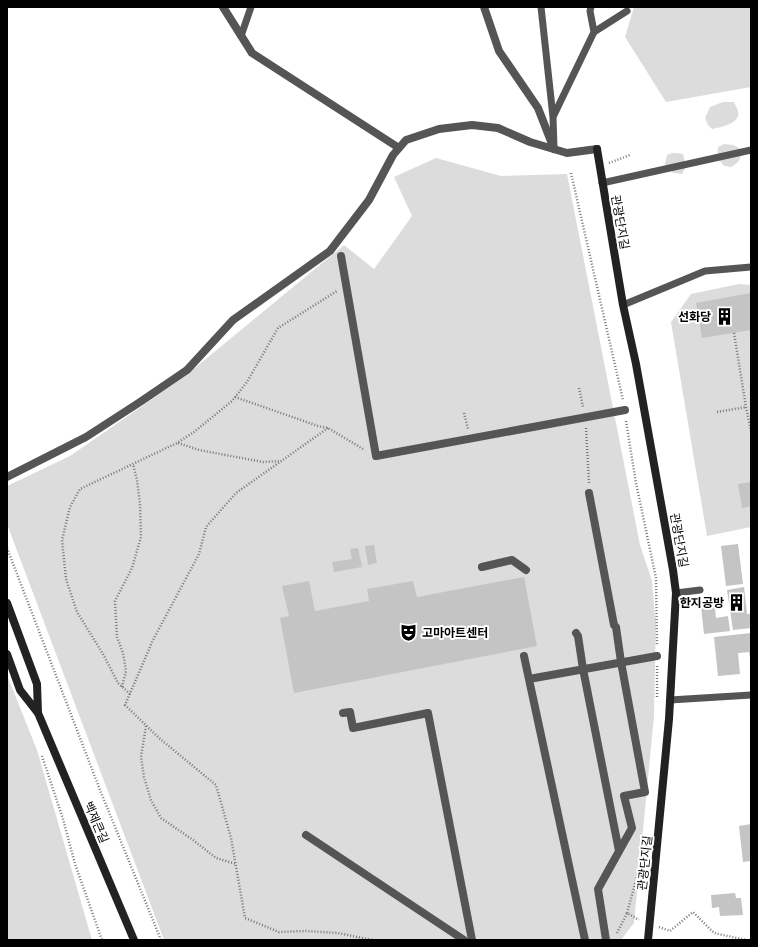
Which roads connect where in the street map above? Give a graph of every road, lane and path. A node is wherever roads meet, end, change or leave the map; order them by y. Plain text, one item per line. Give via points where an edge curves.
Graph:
1 (223, 7) edge
2 (251, 7) edge
3 (484, 7) edge
4 (541, 7) edge
5 (591, 7) edge
6 (627, 11) dead end
7 (594, 32) junction
8 (241, 36) junction
9 (553, 117) junction
10 (399, 148) junction
11 (554, 149) junction
12 (751, 150) edge
13 (630, 155) dead end
14 (600, 167) junction
15 (571, 173) dead end
16 (602, 183) junction
17 (341, 256) dead end
18 (751, 267) edge
19 (343, 287) dead end
20 (623, 305) junction
21 (734, 333) dead end
22 (580, 388) dead end
23 (235, 397) junction
24 (746, 407) junction
25 (625, 410) junction
26 (717, 412) dead end
27 (585, 417) junction
28 (328, 428) junction
29 (751, 431) edge
30 (177, 443) junction
31 (376, 456) junction
32 (282, 461) junction
33 (133, 464) junction
34 (7, 477) edge
35 (589, 493) joint
36 (7, 548) edge
37 (482, 567) dead end
38 (526, 570) dead end
39 (700, 590) dead end
40 (676, 593) junction
41 (7, 603) edge
42 (576, 633) dead end
43 (7, 654) edge
44 (524, 656) dead end
45 (657, 656) junction
46 (621, 662) junction
47 (583, 669) junction
48 (529, 679) junction
49 (122, 687) junction
50 (130, 694) junction
51 (751, 695) edge
52 (670, 700) junction
53 (657, 702) dead end
54 (38, 713) junction
55 (343, 713) dead end
56 (146, 726) junction
57 (42, 755) dead end
58 (306, 835) dead end
59 (619, 851) junction
60 (644, 851) dead end
61 (236, 864) junction
62 (627, 913) junction
63 (650, 924) junction
64 (615, 936) dead end
65 (751, 939) edge
66 (102, 940) edge
67 (134, 940) edge
68 (161, 940) edge
69 (372, 940) edge
70 (464, 940) edge
71 (472, 940) edge
72 (585, 940) edge
73 (606, 940) edge
74 (648, 940) edge
75 (747, 940) edge

1 - 8 street
2 - 8 lane
3 - 11 street via 500,51 538,108
4 - 9 lane
5 - 7 lane
6 - 7 lane
7 - 9 lane
8 - 10 street via 252,53
9 - 11 lane
10 - 11 street via 406,140 439,129 472,124 498,128
10 - 34 street via 369,200 330,251 233,320 187,370 86,437
11 - 14 street, 관광단지길 via 567,153 597,149
12 - 16 lane
13 - 14 path
14 - 16 street, 관광단지길
15 - 25 path
16 - 20 street, 관광단지길
17 - 31 street
18 - 20 lane via 705,271
19 - 23 path via 278,328 247,382
20 - 40 street, 관광단지길 via 636,364
21 - 24 path
22 - 27 path
23 - 28 path
23 - 30 path
24 - 26 path
24 - 29 path
25 - 27 street
25 - 45 path via 636,483 656,578
27 - 31 street
27 - 35 path
28 - 31 path
28 - 32 path
30 - 32 path via 199,450 263,462
30 - 33 path
32 - 50 path via 236,493 206,527 199,554 153,640
33 - 49 path via 140,504 141,537 132,568 115,601 117,637 126,671
33 - 49 path via 80,489 70,507 62,540 66,579 77,612
35 - 46 street
36 - 68 path
37 - 38 street via 512,560
39 - 40 lane
40 - 52 street, 관광단지길
41 - 54 street, 백제큰길 via 37,684
42 - 47 street
43 - 54 street, 백제큰길 via 20,690
44 - 48 street
45 - 46 street
45 - 53 path
46 - 47 street
46 - 59 street via 645,792 624,796 632,828
47 - 48 street
47 - 59 street
48 - 72 street
49 - 50 path
50 - 56 path via 125,705
51 - 52 lane
52 - 63 street, 관광단지길
54 - 67 street, 백제큰길
55 - 71 street via 350,712 353,728 428,713
56 - 61 path via 216,785
56 - 61 path via 142,757 144,777 160,818 216,858
57 - 66 path via 75,864
58 - 70 street
59 - 73 street via 598,889
60 - 62 path
61 - 69 path via 245,918 279,932 338,933
62 - 63 path
62 - 64 path
63 - 74 street, 관광단지길
63 - 75 path via 670,931 693,912 714,933
65 - 75 path

